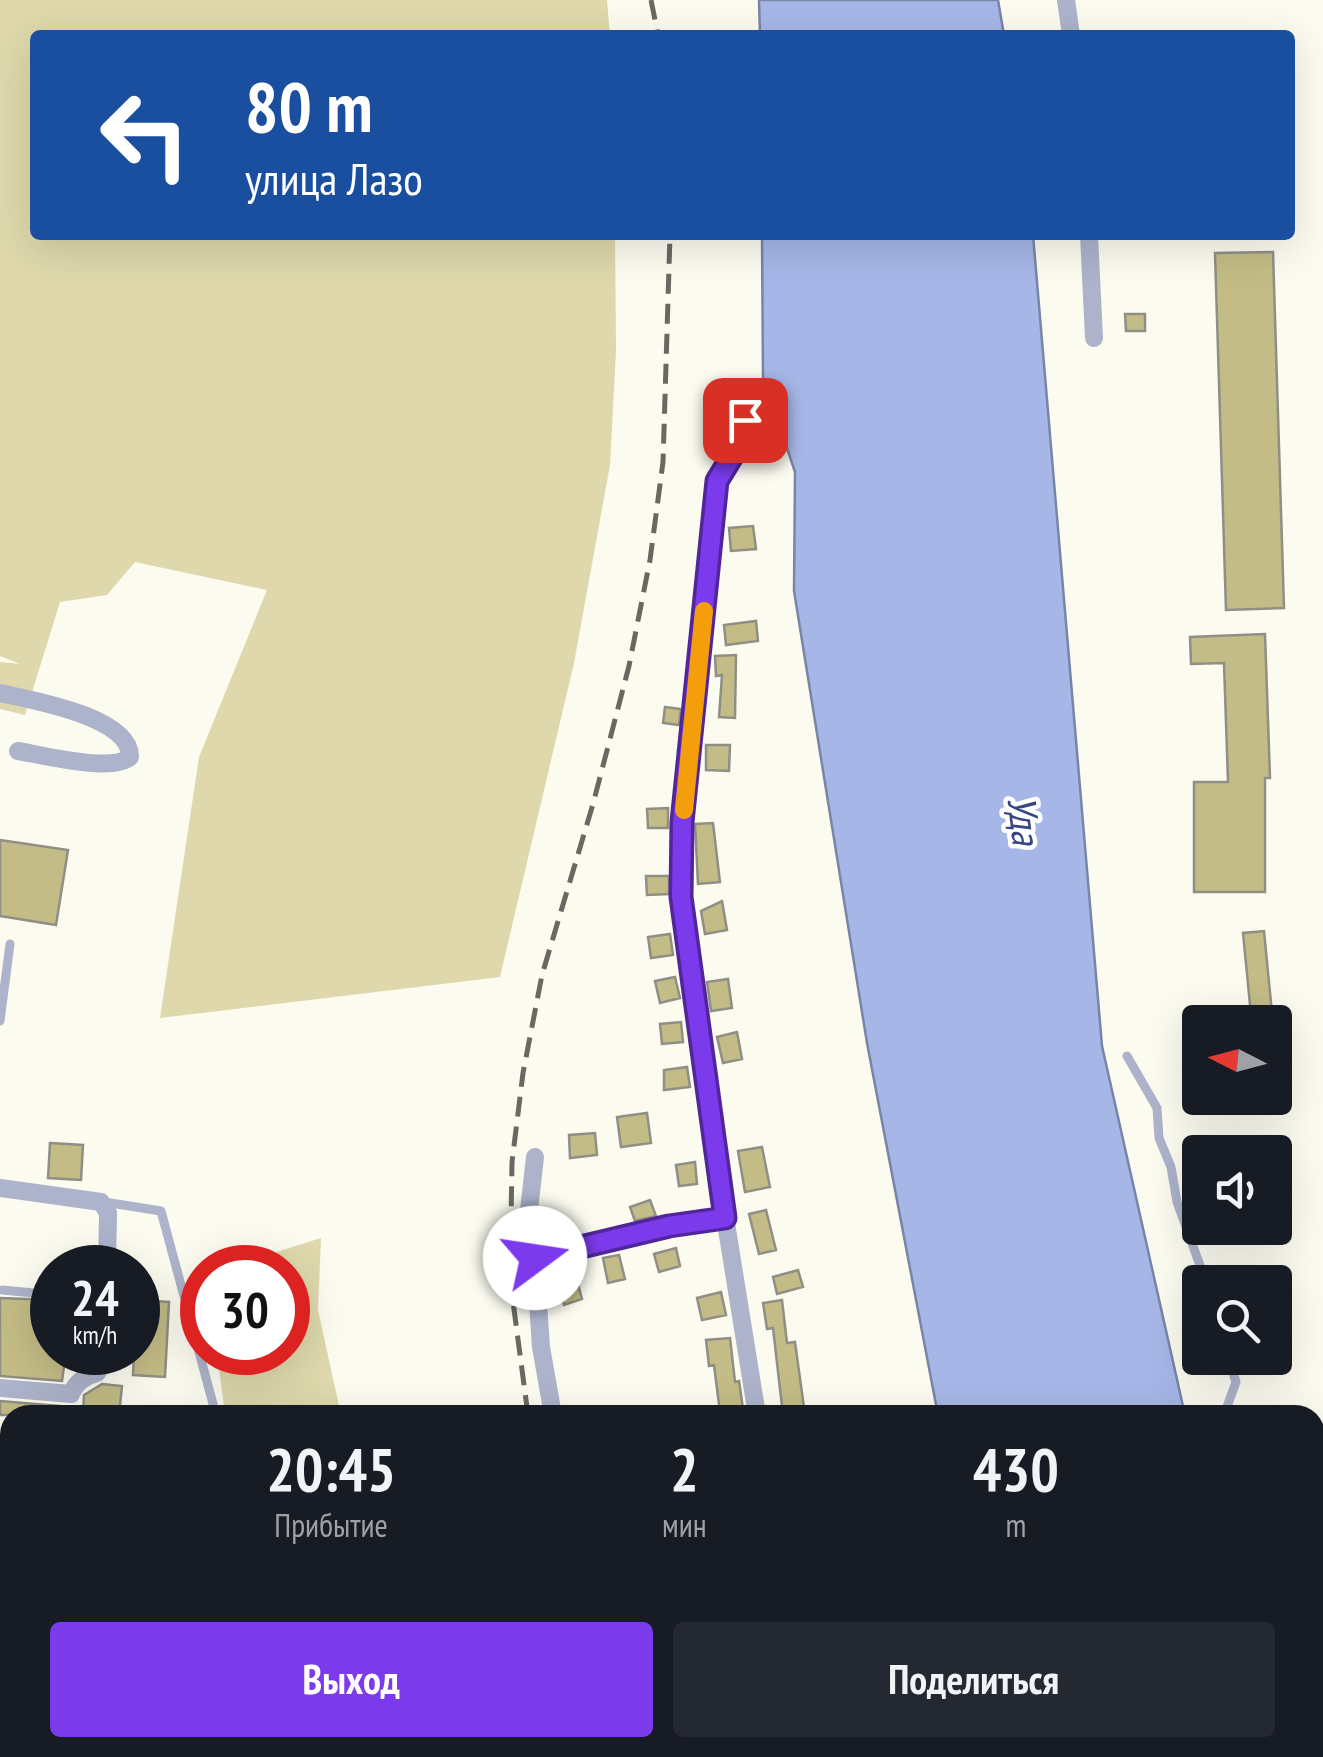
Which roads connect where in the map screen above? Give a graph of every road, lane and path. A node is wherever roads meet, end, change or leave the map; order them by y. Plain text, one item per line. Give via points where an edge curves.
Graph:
1 (1066, 0) edge
2 (1070, 30) edge
3 (1090, 240) edge
4 (1094, 338) dead end
5 (745, 420) dead end
6 (0, 692) edge
7 (18, 752) dead end
8 (10, 944) dead end
9 (0, 1021) edge
10 (1127, 1056) dead end
11 (535, 1156) dead end
12 (0, 1188) edge
13 (101, 1202) junction
14 (725, 1218) junction
15 (107, 1245) edge
16 (535, 1258) junction
17 (1198, 1265) edge
18 (2, 1290) edge
19 (30, 1292) edge
20 (90, 1375) edge
21 (1234, 1375) edge
22 (0, 1388) edge
23 (213, 1405) edge
24 (551, 1405) edge
25 (756, 1405) edge
26 (1228, 1405) edge

1 - 2 street
3 - 4 street
5 - 14 street via 717,481 682,841 681,897
6 - 7 street via 102,724 125,738 130,757 110,766
8 - 9 lane
10 - 17 lane via 1157,1108
11 - 16 street via 528,1219
12 - 13 street
13 - 15 street via 108,1214
13 - 23 lane via 160,1211
14 - 16 street
14 - 25 street
16 - 24 street
18 - 19 lane
20 - 22 street via 70,1394
21 - 26 lane

